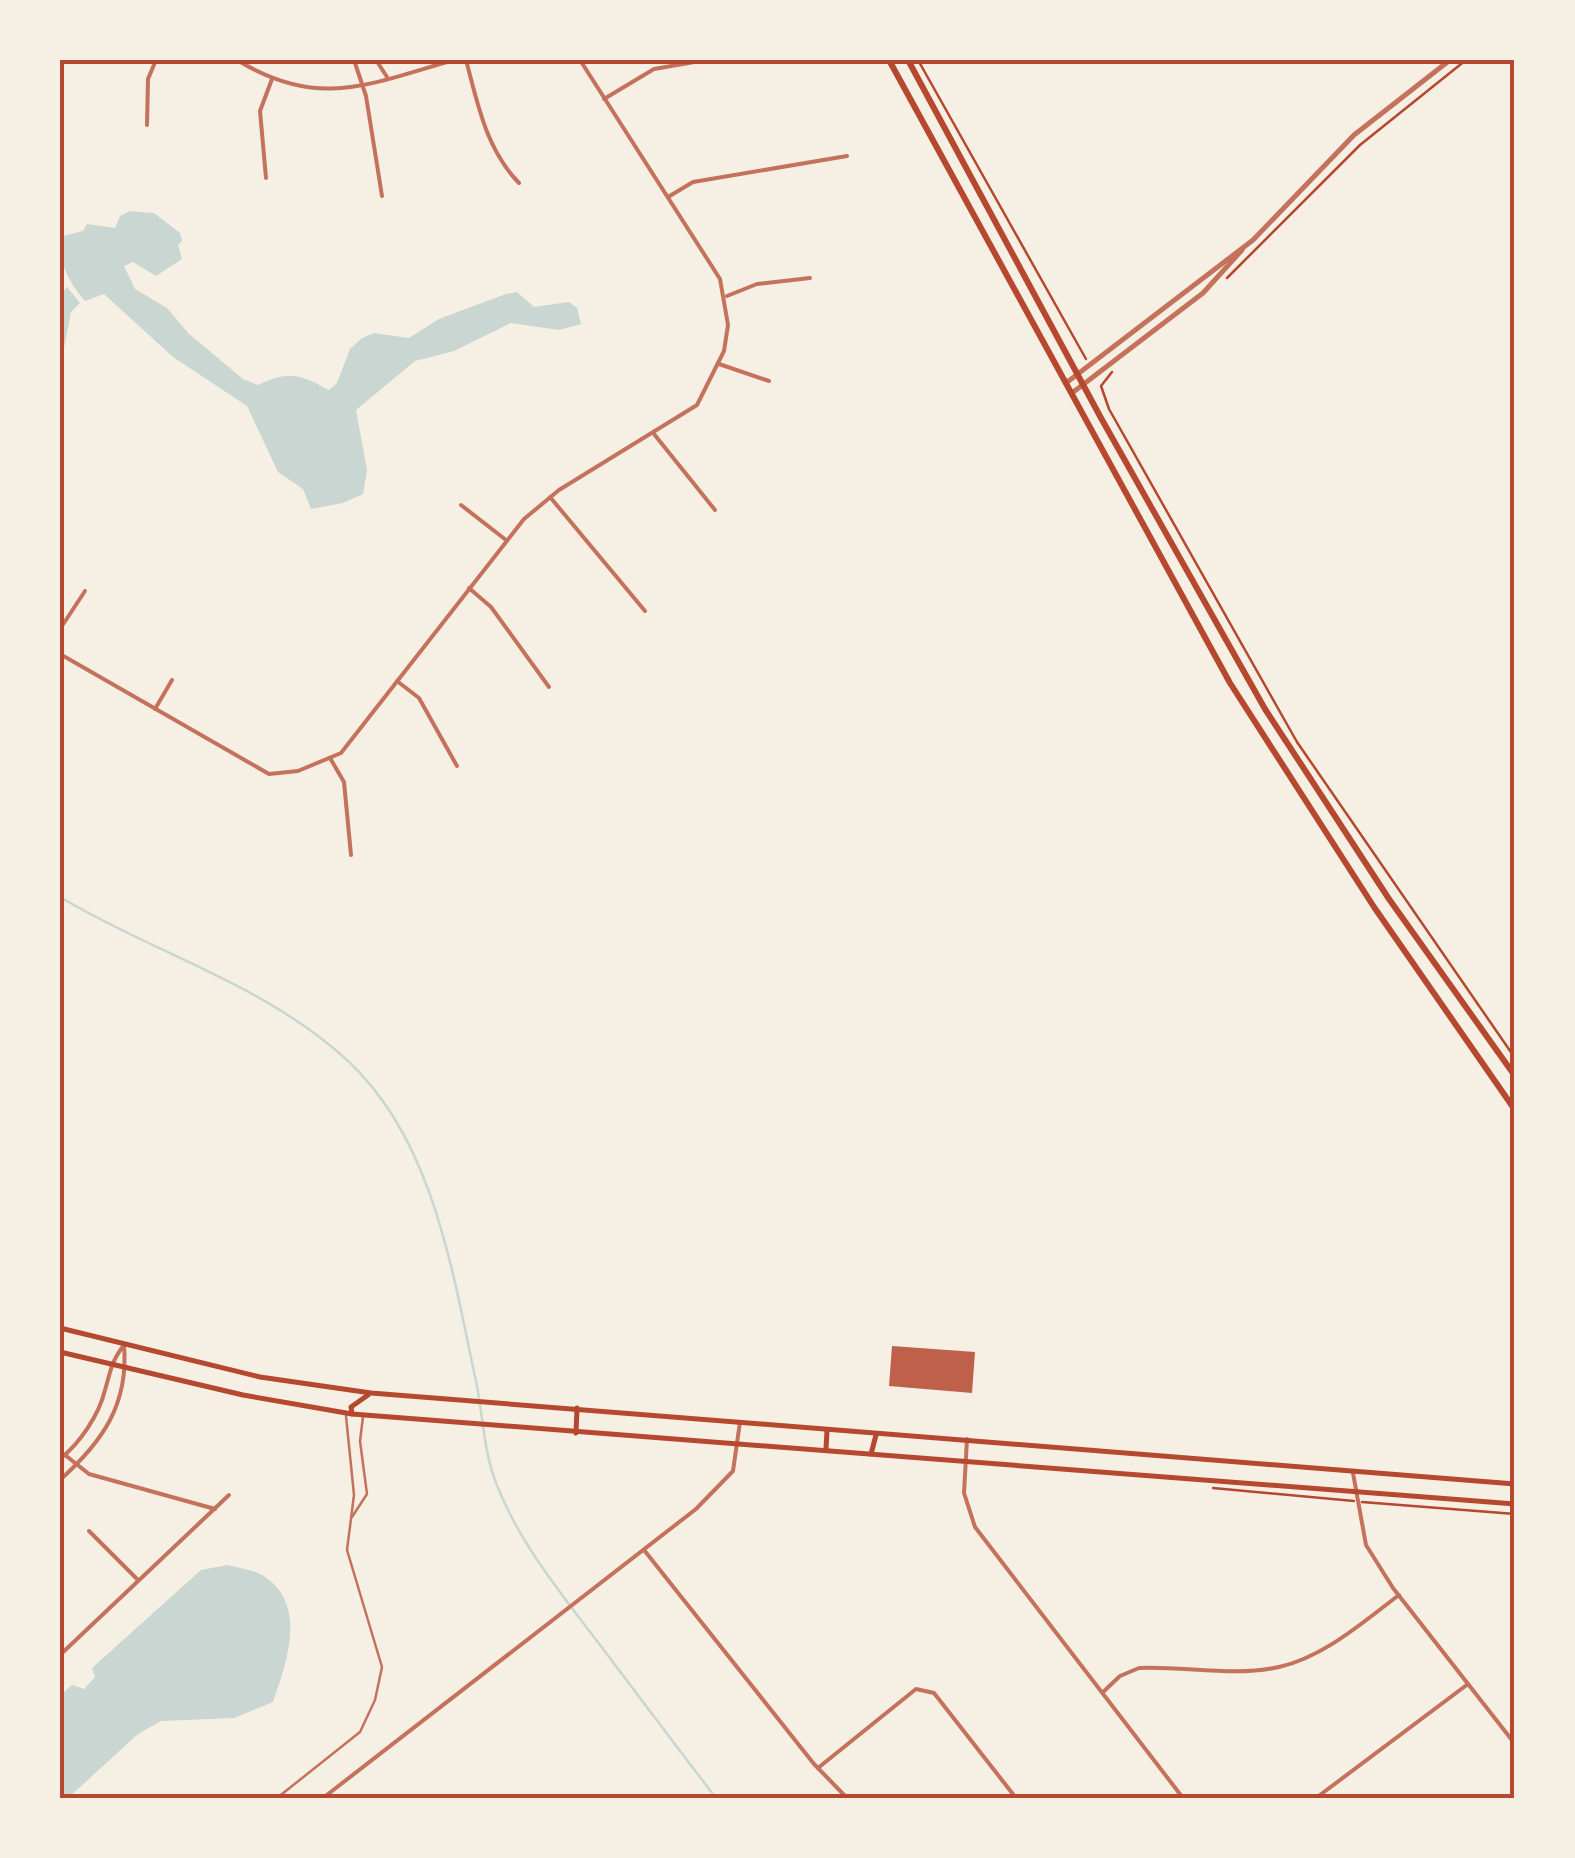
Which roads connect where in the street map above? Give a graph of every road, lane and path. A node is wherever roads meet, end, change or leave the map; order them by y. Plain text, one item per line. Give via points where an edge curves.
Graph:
1 (156, 60) edge
2 (237, 60) edge
3 (354, 60) edge
4 (376, 60) edge
5 (454, 60) edge
6 (466, 60) edge
7 (580, 60) edge
8 (706, 60) edge
9 (889, 60) edge
10 (908, 60) edge
11 (918, 60) edge
12 (1450, 60) edge
13 (1466, 60) edge
14 (388, 78) junction
15 (272, 79) junction
16 (362, 85) junction
17 (604, 99) junction
18 (147, 126) dead end
19 (847, 156) dead end
20 (266, 178) dead end
21 (520, 183) dead end
22 (382, 196) dead end
23 (668, 197) junction
24 (1002, 232) junction
25 (988, 240) junction
26 (1247, 244) junction
27 (810, 278) dead end
28 (1225, 280) dead end
29 (726, 296) junction
30 (1086, 360) dead end
31 (718, 364) junction
32 (1113, 371) dead end
33 (1080, 373) junction
34 (769, 382) dead end
35 (1066, 383) junction
36 (1084, 384) junction
37 (1072, 393) junction
38 (654, 434) junction
39 (550, 497) junction
40 (461, 506) dead end
41 (715, 510) dead end
42 (1167, 532) junction
43 (506, 540) junction
44 (1152, 541) junction
45 (469, 588) junction
46 (86, 591) dead end
47 (645, 611) dead end
48 (60, 630) edge
49 (60, 654) edge
50 (1246, 673) junction
51 (172, 680) dead end
52 (398, 680) junction
53 (1230, 683) junction
54 (549, 686) dead end
55 (154, 709) junction
56 (330, 758) junction
57 (457, 766) dead end
58 (1334, 815) junction
59 (1319, 823) junction
60 (351, 855) dead end
61 (1389, 899) junction
62 (1374, 907) junction
63 (1464, 1005) junction
64 (1450, 1018) junction
65 (1515, 1058) edge
66 (1515, 1076) edge
67 (1515, 1110) edge
68 (60, 1328) edge
69 (124, 1345) junction
70 (60, 1352) edge
71 (108, 1364) junction
72 (126, 1369) junction
73 (371, 1393) junction
74 (578, 1408) junction
75 (349, 1414) junction
76 (364, 1415) junction
77 (740, 1421) junction
78 (828, 1431) junction
79 (576, 1433) junction
80 (876, 1436) junction
81 (967, 1439) junction
82 (739, 1443) junction
83 (826, 1450) junction
84 (1065, 1450) junction
85 (66, 1454) junction
86 (871, 1454) junction
87 (60, 1459) edge
88 (965, 1461) junction
89 (1197, 1462) junction
90 (76, 1466) junction
91 (1064, 1468) junction
92 (1353, 1472) junction
93 (60, 1480) edge
94 (1194, 1480) junction
95 (1515, 1484) edge
96 (1356, 1492) junction
97 (229, 1495) dead end
98 (1515, 1504) edge
99 (214, 1509) junction
100 (352, 1518) junction
101 (89, 1531) dead end
102 (644, 1550) junction
103 (138, 1580) junction
104 (1399, 1595) junction
105 (60, 1655) edge
106 (1468, 1684) junction
107 (1103, 1692) junction
108 (1515, 1744) edge
109 (818, 1768) junction
110 (327, 1797) edge
111 (277, 1798) edge
112 (847, 1798) edge
113 (1016, 1798) edge
114 (1183, 1798) edge
115 (1316, 1798) edge

1 - 18 street via 148,80
2 - 15 street
3 - 16 street
4 - 14 street
5 - 14 street
6 - 21 street via 489,139 501,165
7 - 17 street
8 - 17 street via 654,69
9 - 25 main road
10 - 24 main road
11 - 30 path
12 - 26 street via 1354,135
13 - 28 path via 1360,146
14 - 16 street
15 - 16 street via 309,90
15 - 20 street via 260,111
16 - 22 street
17 - 23 street
19 - 23 street via 693,182
23 - 29 street
24 - 25 main road
24 - 33 main road
25 - 35 main road
26 - 33 street
26 - 36 street via 1203,293
27 - 29 street via 757,284
29 - 31 street via 728,325
31 - 34 street
31 - 38 street via 697,406
32 - 65 path via 1102,386 1109,408 1272,701
33 - 35 street
33 - 36 main road
35 - 37 main road
36 - 37 street
36 - 42 main road
37 - 44 main road
38 - 39 street
38 - 41 street
39 - 43 street
39 - 47 street
40 - 43 street
42 - 44 main road
42 - 50 main road
43 - 45 street
44 - 53 main road
45 - 52 street
45 - 54 street via 491,606
46 - 48 street
49 - 55 street
50 - 53 main road
50 - 58 main road
51 - 55 street
52 - 56 street
52 - 57 street via 419,698
53 - 59 main road
55 - 56 street via 269,774
56 - 60 street via 344,782
58 - 59 main road
58 - 61 main road
59 - 62 main road
61 - 62 main road
61 - 63 main road
62 - 64 main road
63 - 64 main road
63 - 66 main road
64 - 67 main road
68 - 69 main road
69 - 71 street
69 - 72 street
69 - 73 main road via 260,1378
70 - 71 main road
71 - 72 main road
71 - 85 street via 105,1392
72 - 75 main road
72 - 90 street via 116,1416
73 - 74 main road
73 - 75 main road
74 - 77 main road
74 - 79 main road
75 - 76 main road
75 - 100 lane
76 - 79 main road
76 - 100 lane via 367,1494
77 - 78 main road
77 - 82 street
78 - 80 main road
78 - 83 main road
79 - 82 main road
80 - 81 main road
80 - 86 main road
81 - 84 main road
81 - 88 street
82 - 83 main road
82 - 102 street via 727,1480
83 - 86 main road
84 - 89 main road
84 - 91 main road
85 - 87 street
85 - 90 street
86 - 88 main road
88 - 91 main road
88 - 107 street via 964,1493 975,1527
89 - 92 main road
89 - 94 main road
90 - 93 street
90 - 99 street
91 - 94 main road
92 - 95 main road
92 - 96 street
94 - 96 main road
96 - 98 main road
96 - 104 street via 1366,1545
97 - 99 street
99 - 103 street
100 - 111 lane via 347,1550 382,1666 375,1700 360,1732
101 - 103 street
102 - 109 street
102 - 110 street
103 - 105 street
104 - 106 street
104 - 107 street via 1299,1661 1276,1668 1139,1668
106 - 108 street
106 - 115 street
107 - 114 street
109 - 112 street
109 - 113 street via 916,1689 934,1693

